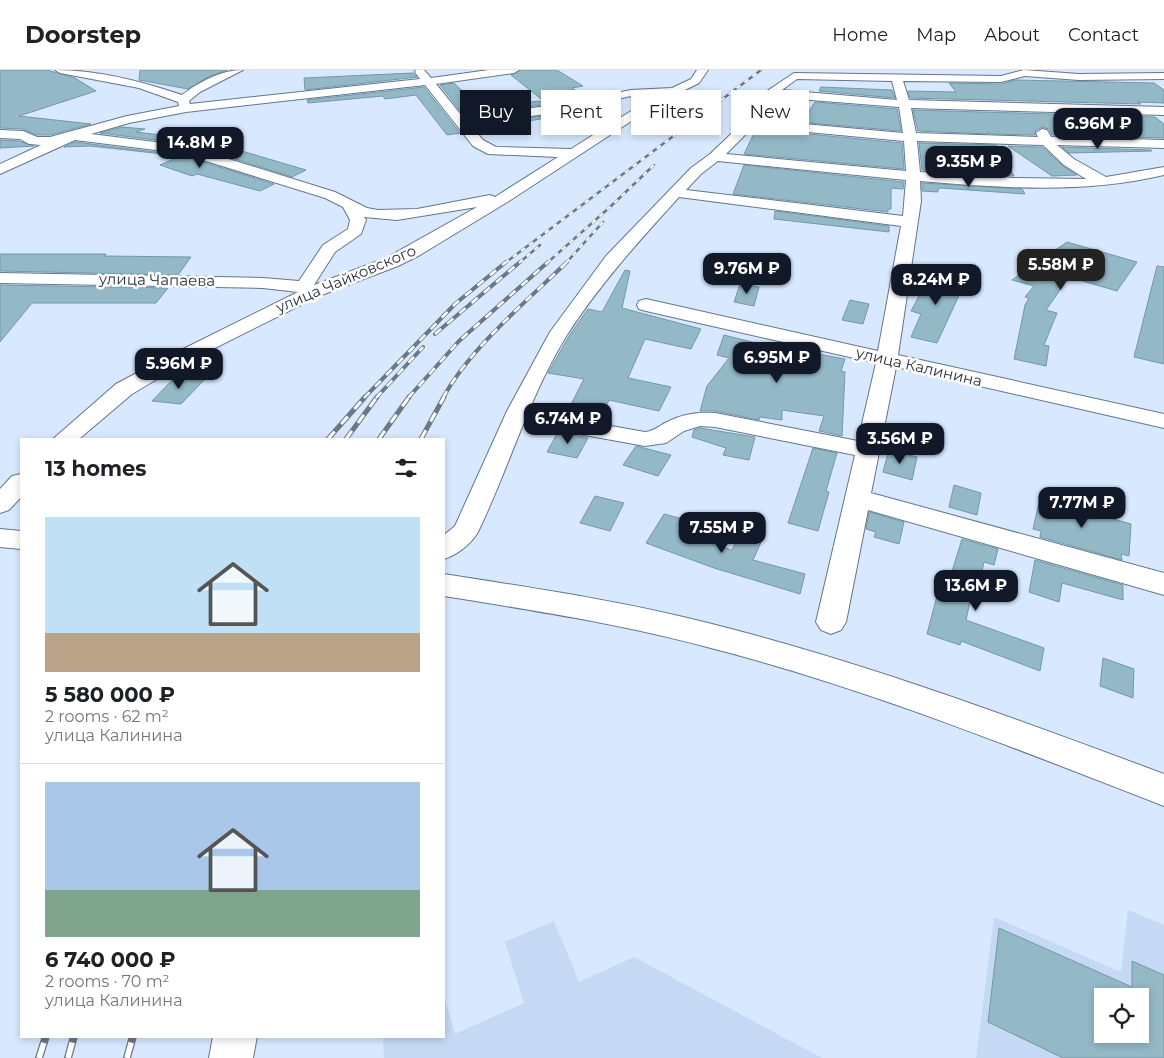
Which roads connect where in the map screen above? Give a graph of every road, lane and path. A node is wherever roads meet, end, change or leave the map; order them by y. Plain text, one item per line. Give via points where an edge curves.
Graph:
1 (60, 70) edge
2 (238, 70) edge
3 (418, 70) edge
4 (514, 70) edge
5 (703, 70) edge
6 (896, 76) junction
7 (1164, 76) edge
8 (1001, 80) junction
9 (429, 82) junction
10 (679, 90) edge
11 (774, 90) edge
12 (631, 93) edge
13 (809, 96) edge
14 (185, 104) junction
15 (906, 104) junction
16 (1024, 108) junction
17 (1164, 111) edge
18 (631, 116) edge
19 (459, 120) junction
20 (809, 128) edge
21 (0, 134) edge
22 (737, 135) edge
23 (72, 136) junction
24 (908, 137) junction
25 (1046, 140) junction
26 (34, 141) junction
27 (1164, 144) edge
28 (575, 153) junction
29 (715, 157) junction
30 (17, 162) junction
31 (0, 170) edge
32 (1164, 171) edge
33 (913, 176) junction
34 (1105, 182) junction
35 (1164, 182) edge
36 (684, 194) dead end
37 (504, 198) junction
38 (349, 204) junction
39 (390, 216) junction
40 (909, 222) junction
41 (356, 231) junction
42 (0, 278) edge
43 (308, 290) junction
44 (646, 305) dead end
45 (887, 360) junction
46 (537, 420) dead end
47 (1164, 421) edge
48 (65, 438) edge
49 (867, 450) junction
50 (20, 483) edge
51 (858, 498) junction
52 (1, 502) edge
53 (0, 538) edge
54 (20, 540) edge
55 (445, 548) edge
56 (1164, 584) edge
57 (445, 585) edge
58 (831, 622) dead end
59 (1164, 790) edge
60 (235, 1038) edge
61 (231, 1058) edge

1 - 14 street via 142,85
2 - 14 street via 196,90
3 - 9 street
4 - 9 street
5 - 10 street, улица Чайковского via 695,81
6 - 8 street
6 - 11 street via 794,76
6 - 15 street
7 - 8 street via 1079,77 1025,73
8 - 16 street
9 - 14 street
9 - 19 street
12 - 19 street via 557,109
13 - 15 street
14 - 23 street via 120,119
15 - 16 street
15 - 24 street
16 - 17 street
16 - 25 street
18 - 28 street, улица Чайковского
19 - 28 street via 478,143 493,151
20 - 24 street
21 - 26 street via 23,135
22 - 29 street
23 - 26 street via 55,141
23 - 30 street
23 - 38 street via 182,149
24 - 25 street
24 - 33 street
25 - 27 street
25 - 34 street via 1070,163
26 - 30 street
28 - 37 street, улица Чайковского
29 - 33 street
29 - 55 street via 696,171 612,260 557,336 518,411 465,532
30 - 31 street
32 - 34 street
33 - 34 street via 1010,183
33 - 40 street
34 - 35 street
36 - 40 street
37 - 39 street
37 - 43 street, улица Чайковского via 392,262
38 - 39 street via 356,211
38 - 41 street via 358,220
39 - 41 street
40 - 45 street
41 - 43 street via 329,249
42 - 43 street, улица Чапаева via 197,280
43 - 48 street, улица Чайковского via 124,389
44 - 45 street, улица Калинина
45 - 47 street, улица Калинина
45 - 49 street
46 - 49 street via 658,438 687,421 715,420
49 - 51 street
50 - 52 street
51 - 56 street
51 - 58 street
53 - 54 street
57 - 59 street via 642,619 765,651 899,692
60 - 61 street

